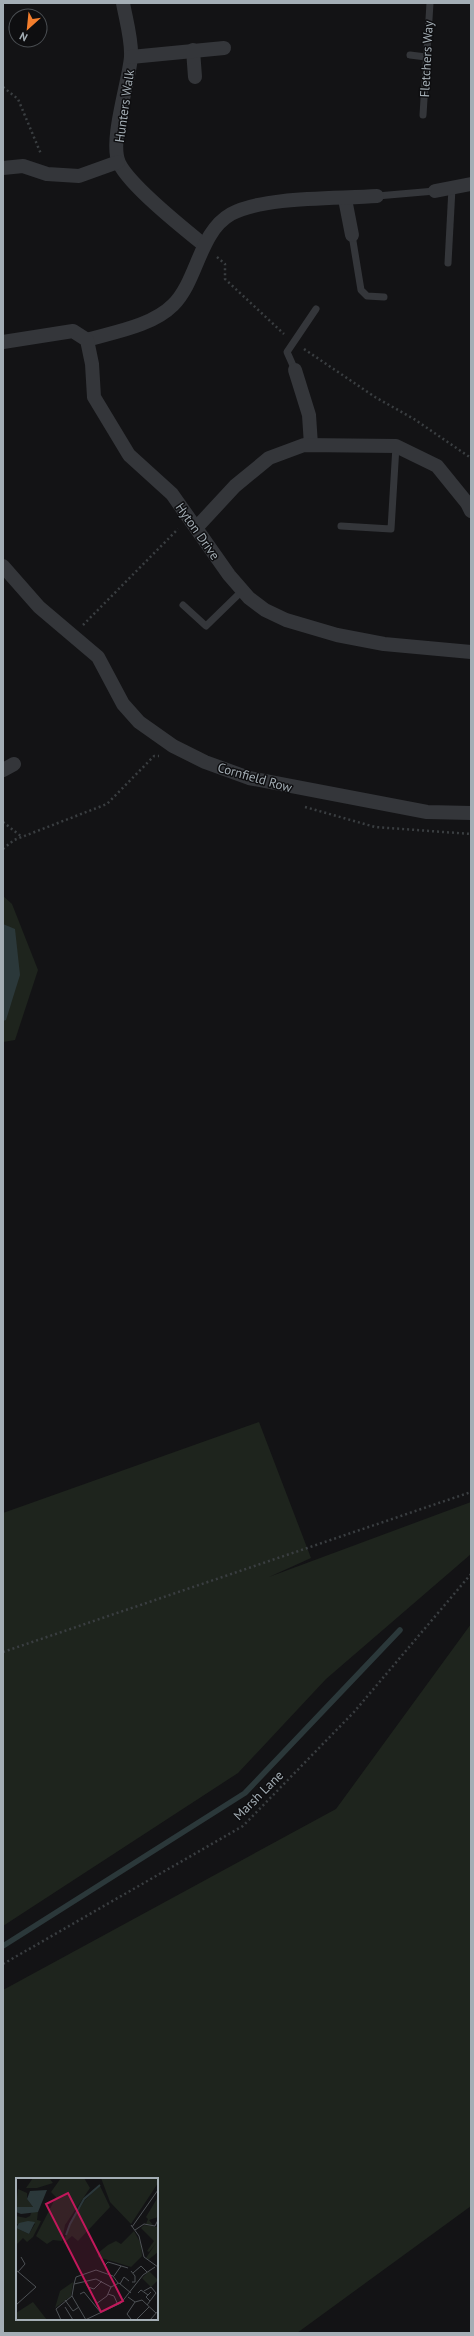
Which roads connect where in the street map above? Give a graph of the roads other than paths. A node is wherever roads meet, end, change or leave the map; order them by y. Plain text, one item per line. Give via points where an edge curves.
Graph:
1 (123, 3) edge
2 (430, 3) edge
3 (224, 48) dead end
4 (193, 50) junction
5 (410, 55) dead end
6 (131, 57) junction
7 (426, 57) junction
8 (195, 77) dead end
9 (423, 115) dead end
10 (118, 162) junction
11 (3, 168) edge
12 (471, 184) edge
13 (452, 188) junction
14 (434, 191) joint
15 (377, 196) joint
16 (346, 199) junction
17 (352, 236) joint
18 (204, 245) junction
19 (448, 263) dead end
20 (384, 297) dead end
21 (316, 309) dead end
22 (87, 340) junction
23 (3, 342) edge
24 (295, 370) joint
25 (311, 445) junction
26 (396, 446) junction
27 (471, 511) edge
28 (193, 522) junction
29 (341, 526) dead end
30 (3, 566) edge
31 (243, 590) junction
32 (183, 605) dead end
33 (471, 652) edge
34 (471, 813) edge

1 - 6 street, Hunters Walk
2 - 7 lane, Fletchers Way
3 - 4 street
4 - 6 street
4 - 8 street
5 - 7 lane
6 - 10 street, Hunters Walk via 121,104 117,142
7 - 9 lane, Fletchers Way
10 - 11 street via 79,176 47,174 23,166
10 - 18 street, Hunters Walk via 135,183
12 - 13 street
13 - 14 street
13 - 19 lane
14 - 15 lane
15 - 16 street
16 - 17 street
16 - 18 street via 261,204 230,214
17 - 20 lane via 361,290 367,296
18 - 22 street via 188,286 172,306 147,321
21 - 24 lane via 287,352
22 - 23 street via 73,331
22 - 28 street, Hyton Drive via 92,364 94,397 129,455 172,494
24 - 25 street via 309,415
25 - 26 street
25 - 28 street via 304,445 269,458
26 - 27 street via 436,466
26 - 29 lane via 391,529
28 - 31 street, Hyton Drive
30 - 34 street, Cornfield Row via 39,607 98,657 123,704 139,722 173,746 205,762 249,778 304,790 360,797 427,812
31 - 32 lane via 206,626
31 - 33 street, Hyton Drive via 265,610 306,627 384,644

